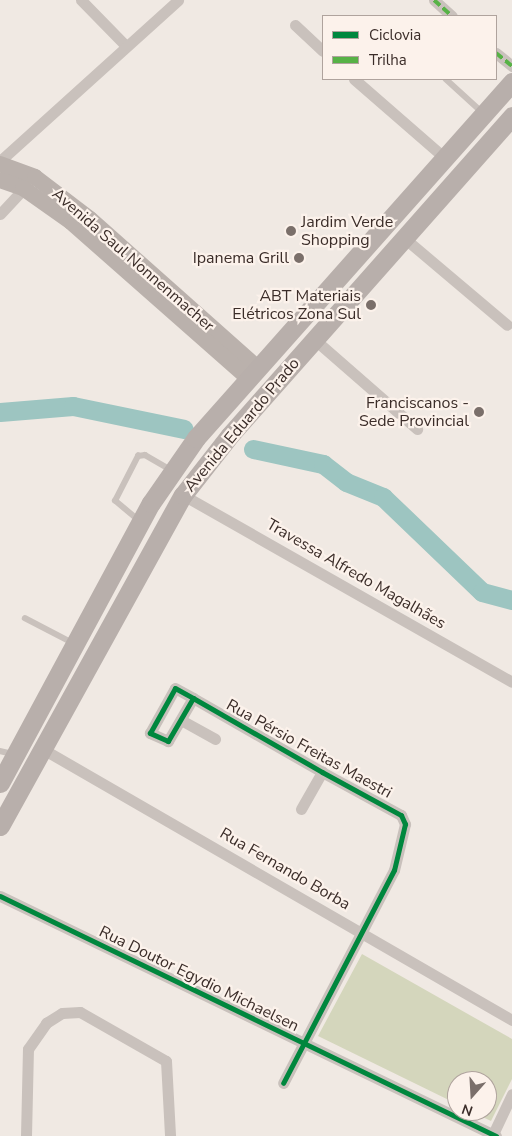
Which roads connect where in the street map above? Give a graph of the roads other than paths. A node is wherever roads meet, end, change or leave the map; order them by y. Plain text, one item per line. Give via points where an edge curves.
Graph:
1 (81, 0) edge
2 (178, 0) edge
3 (434, 0) edge
4 (451, 15) edge
5 (294, 25) dead end
6 (126, 46) junction
7 (322, 50) edge
8 (497, 54) edge
9 (512, 66) edge
10 (355, 80) edge
11 (447, 80) edge
12 (512, 82) edge
13 (485, 114) junction
14 (512, 116) edge
15 (446, 159) junction
16 (0, 162) edge
17 (0, 180) edge
18 (29, 183) junction
19 (423, 185) junction
20 (0, 214) edge
21 (423, 214) junction
22 (403, 237) junction
23 (507, 325) dead end
24 (314, 340) junction
25 (286, 372) junction
26 (253, 373) junction
27 (417, 429) dead end
28 (173, 471) junction
29 (183, 495) junction
30 (140, 522) junction
31 (25, 618) dead end
32 (75, 644) junction
33 (512, 682) edge
34 (193, 698) junction
35 (181, 720) junction
36 (215, 739) dead end
37 (41, 748) junction
38 (8, 753) edge
39 (322, 772) junction
40 (0, 783) edge
41 (301, 809) dead end
42 (0, 826) edge
43 (0, 896) edge
44 (361, 932) junction
45 (512, 1020) edge
46 (302, 1043) junction
47 (283, 1083) dead end
48 (512, 1094) edge
49 (494, 1135) edge
50 (26, 1136) edge
51 (170, 1136) edge

1 - 6 street
2 - 6 street
3 - 4 street
5 - 7 street
6 - 16 street
8 - 9 street
10 - 15 street
11 - 13 lane
12 - 13 main road, Avenida Eduardo Prado
13 - 15 main road, Avenida Eduardo Prado
14 - 21 main road, Avenida Eduardo Prado
15 - 19 main road, Avenida Eduardo Prado
16 - 18 street, Avenida Saul Nonnenmacher
17 - 18 street, Avenida Saul Nonnenmacher
18 - 20 street
18 - 26 street, Avenida Saul Nonnenmacher via 170,299
19 - 21 main road via 430,198
19 - 26 main road, Avenida Eduardo Prado
21 - 22 main road, Avenida Eduardo Prado
22 - 23 street
22 - 24 main road, Avenida Eduardo Prado
24 - 25 main road, Avenida Eduardo Prado
24 - 27 street
25 - 26 main road via 266,380
25 - 29 main road, Avenida Eduardo Prado
26 - 28 main road, Avenida Eduardo Prado
28 - 30 main road, Avenida Eduardo Prado
28 - 30 lane via 145,454 138,456 115,500
29 - 33 street, Travessa Alfredo Magalhães
29 - 37 main road, Avenida Eduardo Prado
30 - 32 main road, Avenida Eduardo Prado
31 - 32 lane
32 - 38 main road, Avenida Eduardo Prado
34 - 35 street, Rua Pérsio Freitas Maestri
34 - 35 street, Rua Pérsio Freitas Maestri via 172,690 150,733 168,741
34 - 39 street, Rua Pérsio Freitas Maestri
35 - 36 street
37 - 42 main road, Avenida Eduardo Prado
37 - 44 street, Rua Fernando Borba
38 - 40 main road, Avenida Eduardo Prado
39 - 41 street
39 - 44 street, Rua Pérsio Freitas Maestri via 401,815 405,824 394,870
43 - 46 street, Rua Doutor Egydio Michaelsen
44 - 45 street, Rua Fernando Borba
44 - 46 street, Rua Pérsio Freitas Maestri
46 - 47 street, Rua Pérsio Freitas Maestri
46 - 49 street, Rua Doutor Egydio Michaelsen
48 - 49 street
50 - 51 street via 28,1049 46,1023 62,1013 80,1012 166,1061

